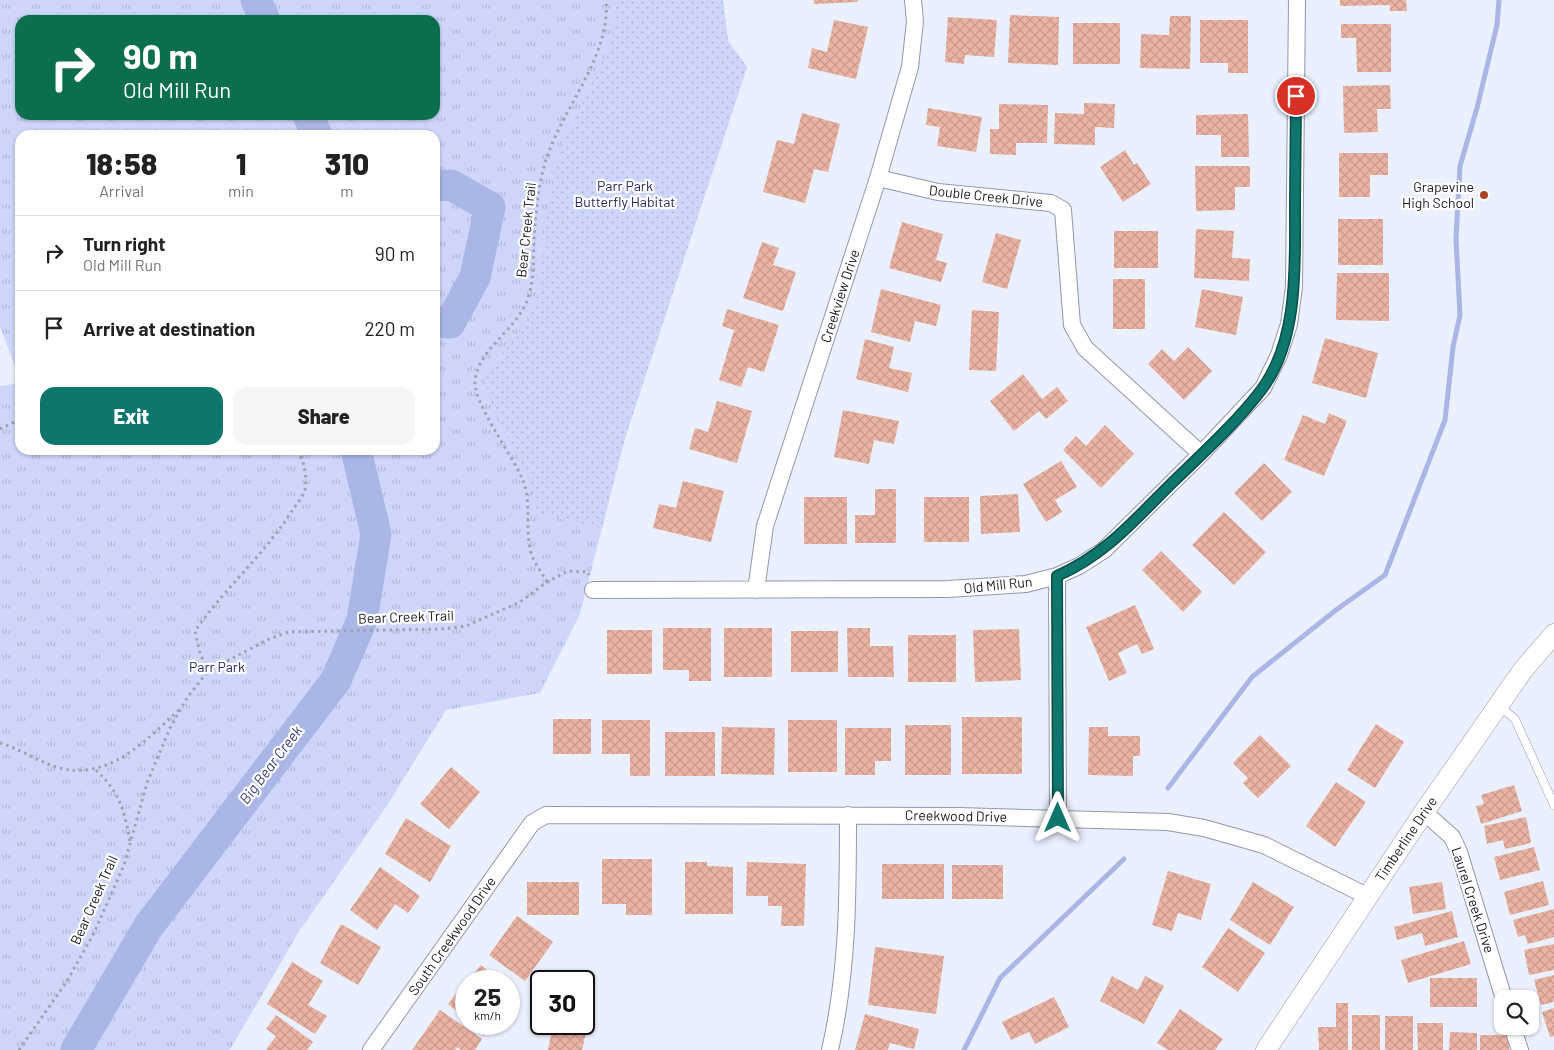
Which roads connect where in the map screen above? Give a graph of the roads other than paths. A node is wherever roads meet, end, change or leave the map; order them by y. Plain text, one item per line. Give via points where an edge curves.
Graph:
1 (913, 0) edge
2 (1297, 0) edge
3 (878, 178) junction
4 (1201, 454) junction
5 (1057, 576) junction
6 (593, 590) road end
7 (756, 590) junction
8 (1554, 634) edge
9 (1499, 705) junction
10 (1554, 805) edge
11 (1424, 812) junction
12 (848, 814) junction
13 (1058, 818) junction
14 (532, 823) joint
15 (1367, 896) junction
16 (1501, 990) edge
17 (1515, 1035) edge
18 (371, 1050) edge
19 (830, 1050) edge
20 (1266, 1050) edge
21 (1520, 1050) edge

1 - 3 street, Creekview Drive via 910,67
2 - 4 street, Old Mill Run via 1294,287 1289,324 1279,356 1263,388
3 - 4 street, Double Creek Drive via 938,192 1052,203 1062,210 1072,326 1085,348
3 - 7 street, Creekview Drive via 765,526
4 - 5 street, Old Mill Run via 1104,550
5 - 7 street, Old Mill Run via 1026,584 948,590
5 - 13 street
6 - 7 street, Old Mill Run
8 - 9 street, Timberline Drive
9 - 10 lane via 1515,719
9 - 11 street, Timberline Drive
11 - 15 street, Timberline Drive
11 - 16 street, Laurel Creek Drive via 1452,837 1459,852
12 - 13 street, Creekwood Drive
12 - 14 street, Creekwood Drive via 546,815
12 - 19 street via 848,912 839,1011
13 - 15 street, Creekwood Drive via 1168,822 1204,828 1264,845
14 - 18 street, South Creekwood Drive
15 - 20 street, Timberline Drive
17 - 21 street

